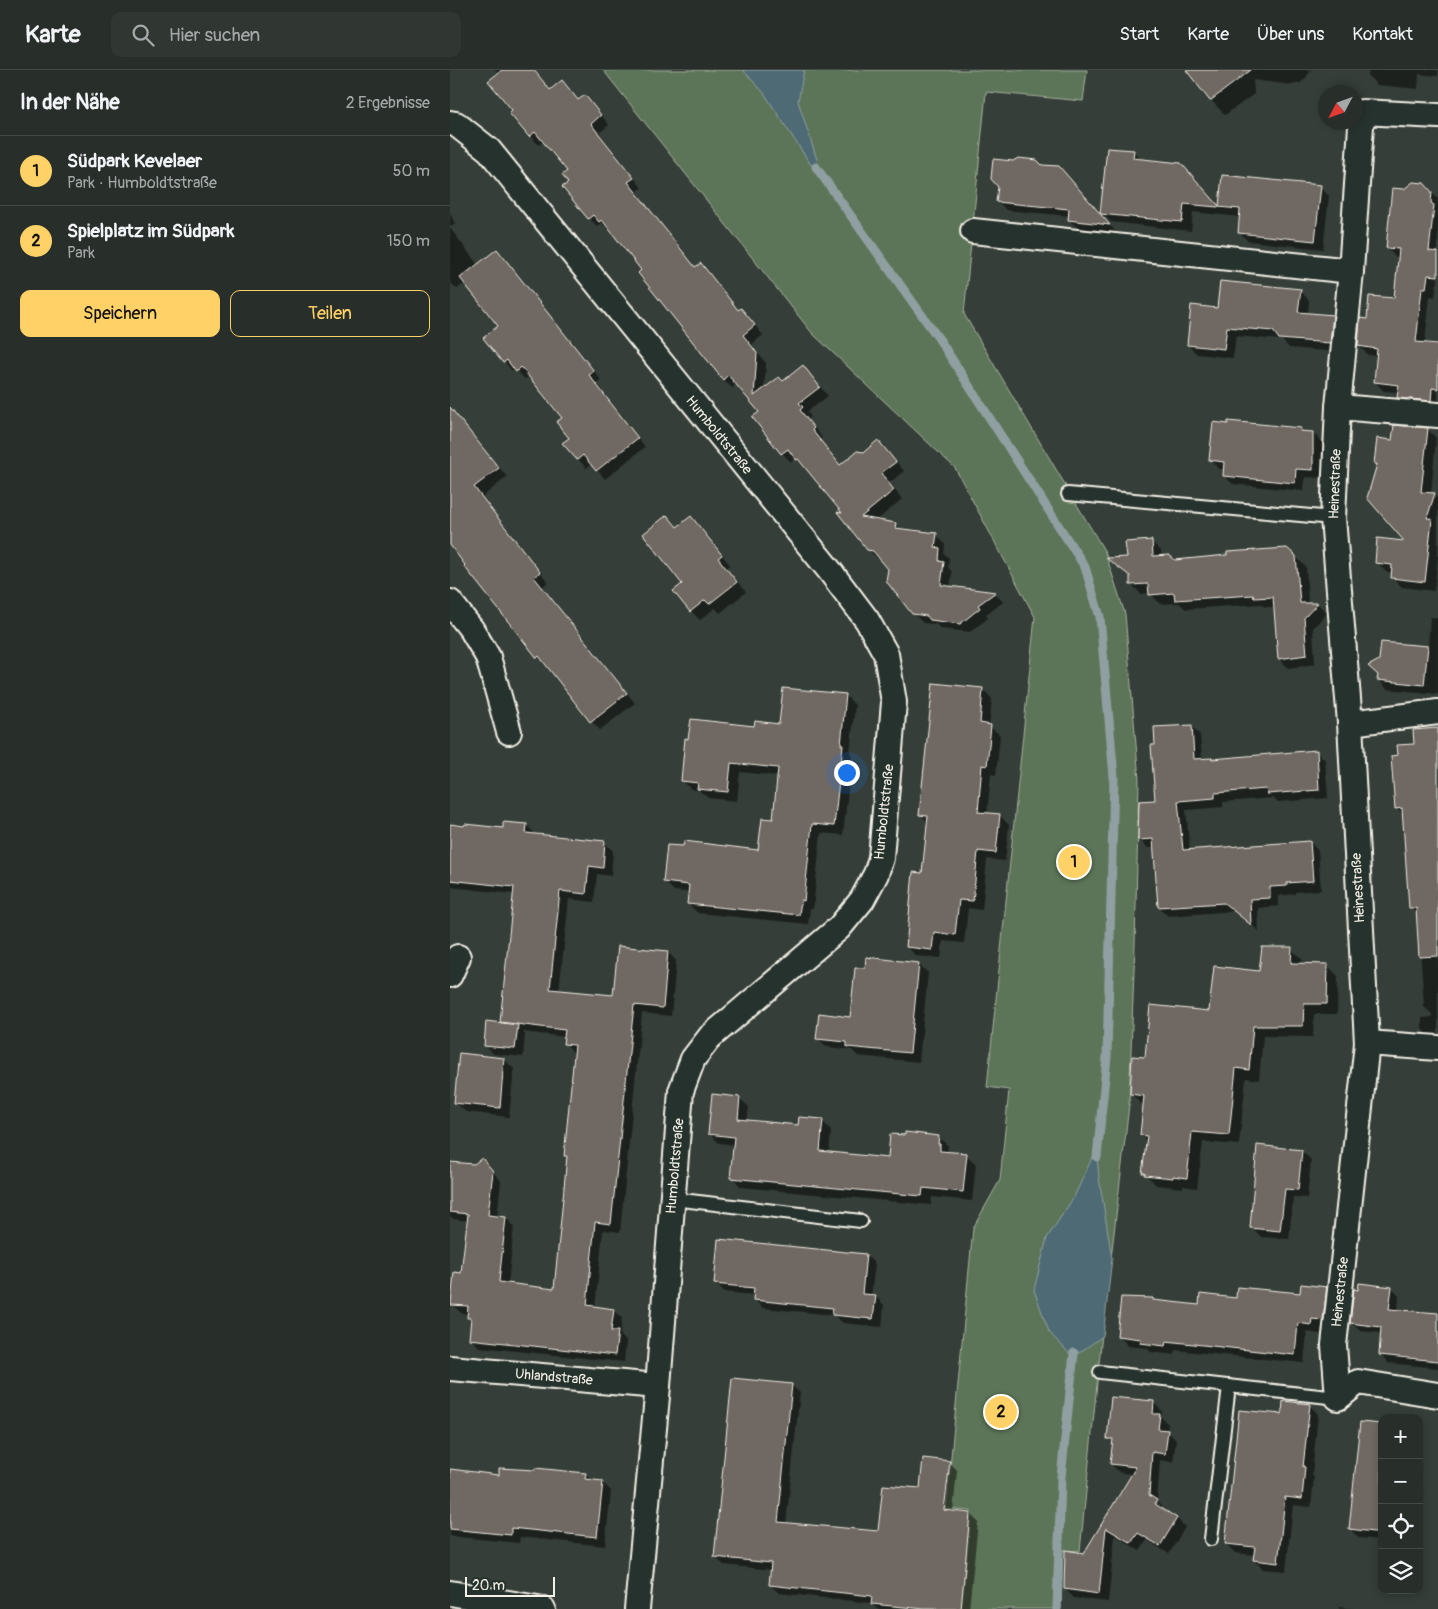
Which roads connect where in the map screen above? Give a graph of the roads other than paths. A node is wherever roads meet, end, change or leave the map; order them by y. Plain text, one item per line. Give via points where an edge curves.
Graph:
1 (1438, 116) edge
2 (450, 123) edge
3 (973, 231) dead end
4 (1351, 271) junction
5 (1338, 407) junction
6 (1438, 415) edge
7 (1068, 494) dead end
8 (1333, 518) junction
9 (450, 602) edge
10 (1438, 712) edge
11 (1350, 723) junction
12 (509, 732) dead end
13 (1367, 1043) junction
14 (1438, 1048) edge
15 (673, 1199) junction
16 (861, 1221) dead end
17 (450, 1368) edge
18 (1100, 1372) dead end
19 (658, 1386) junction
20 (1229, 1386) junction
21 (1438, 1395) edge
22 (1338, 1398) junction
23 (1211, 1539) dead end
24 (450, 1593) edge
25 (537, 1608) edge
26 (637, 1609) edge

1 - 4 street, Heinestraße via 1362,112
2 - 15 street, Humboldtstraße via 456,124 489,150 830,571 867,620 886,654 894,702 882,858 876,874 862,900 839,928 710,1037 693,1059 681,1091
3 - 4 street
4 - 5 street, Heinestraße
5 - 6 street
5 - 8 street, Heinestraße
7 - 8 lane
8 - 11 street, Heinestraße
9 - 12 street via 488,657
10 - 11 street
11 - 13 street, Heinestraße
13 - 14 street
13 - 22 street, Heinestraße via 1334,1345
15 - 16 lane
15 - 19 street, Humboldtstraße
17 - 19 street, Uhlandstraße
18 - 20 lane
19 - 26 street, Humboldtstraße
20 - 22 lane
20 - 23 lane
21 - 22 street via 1358,1382
24 - 25 street

